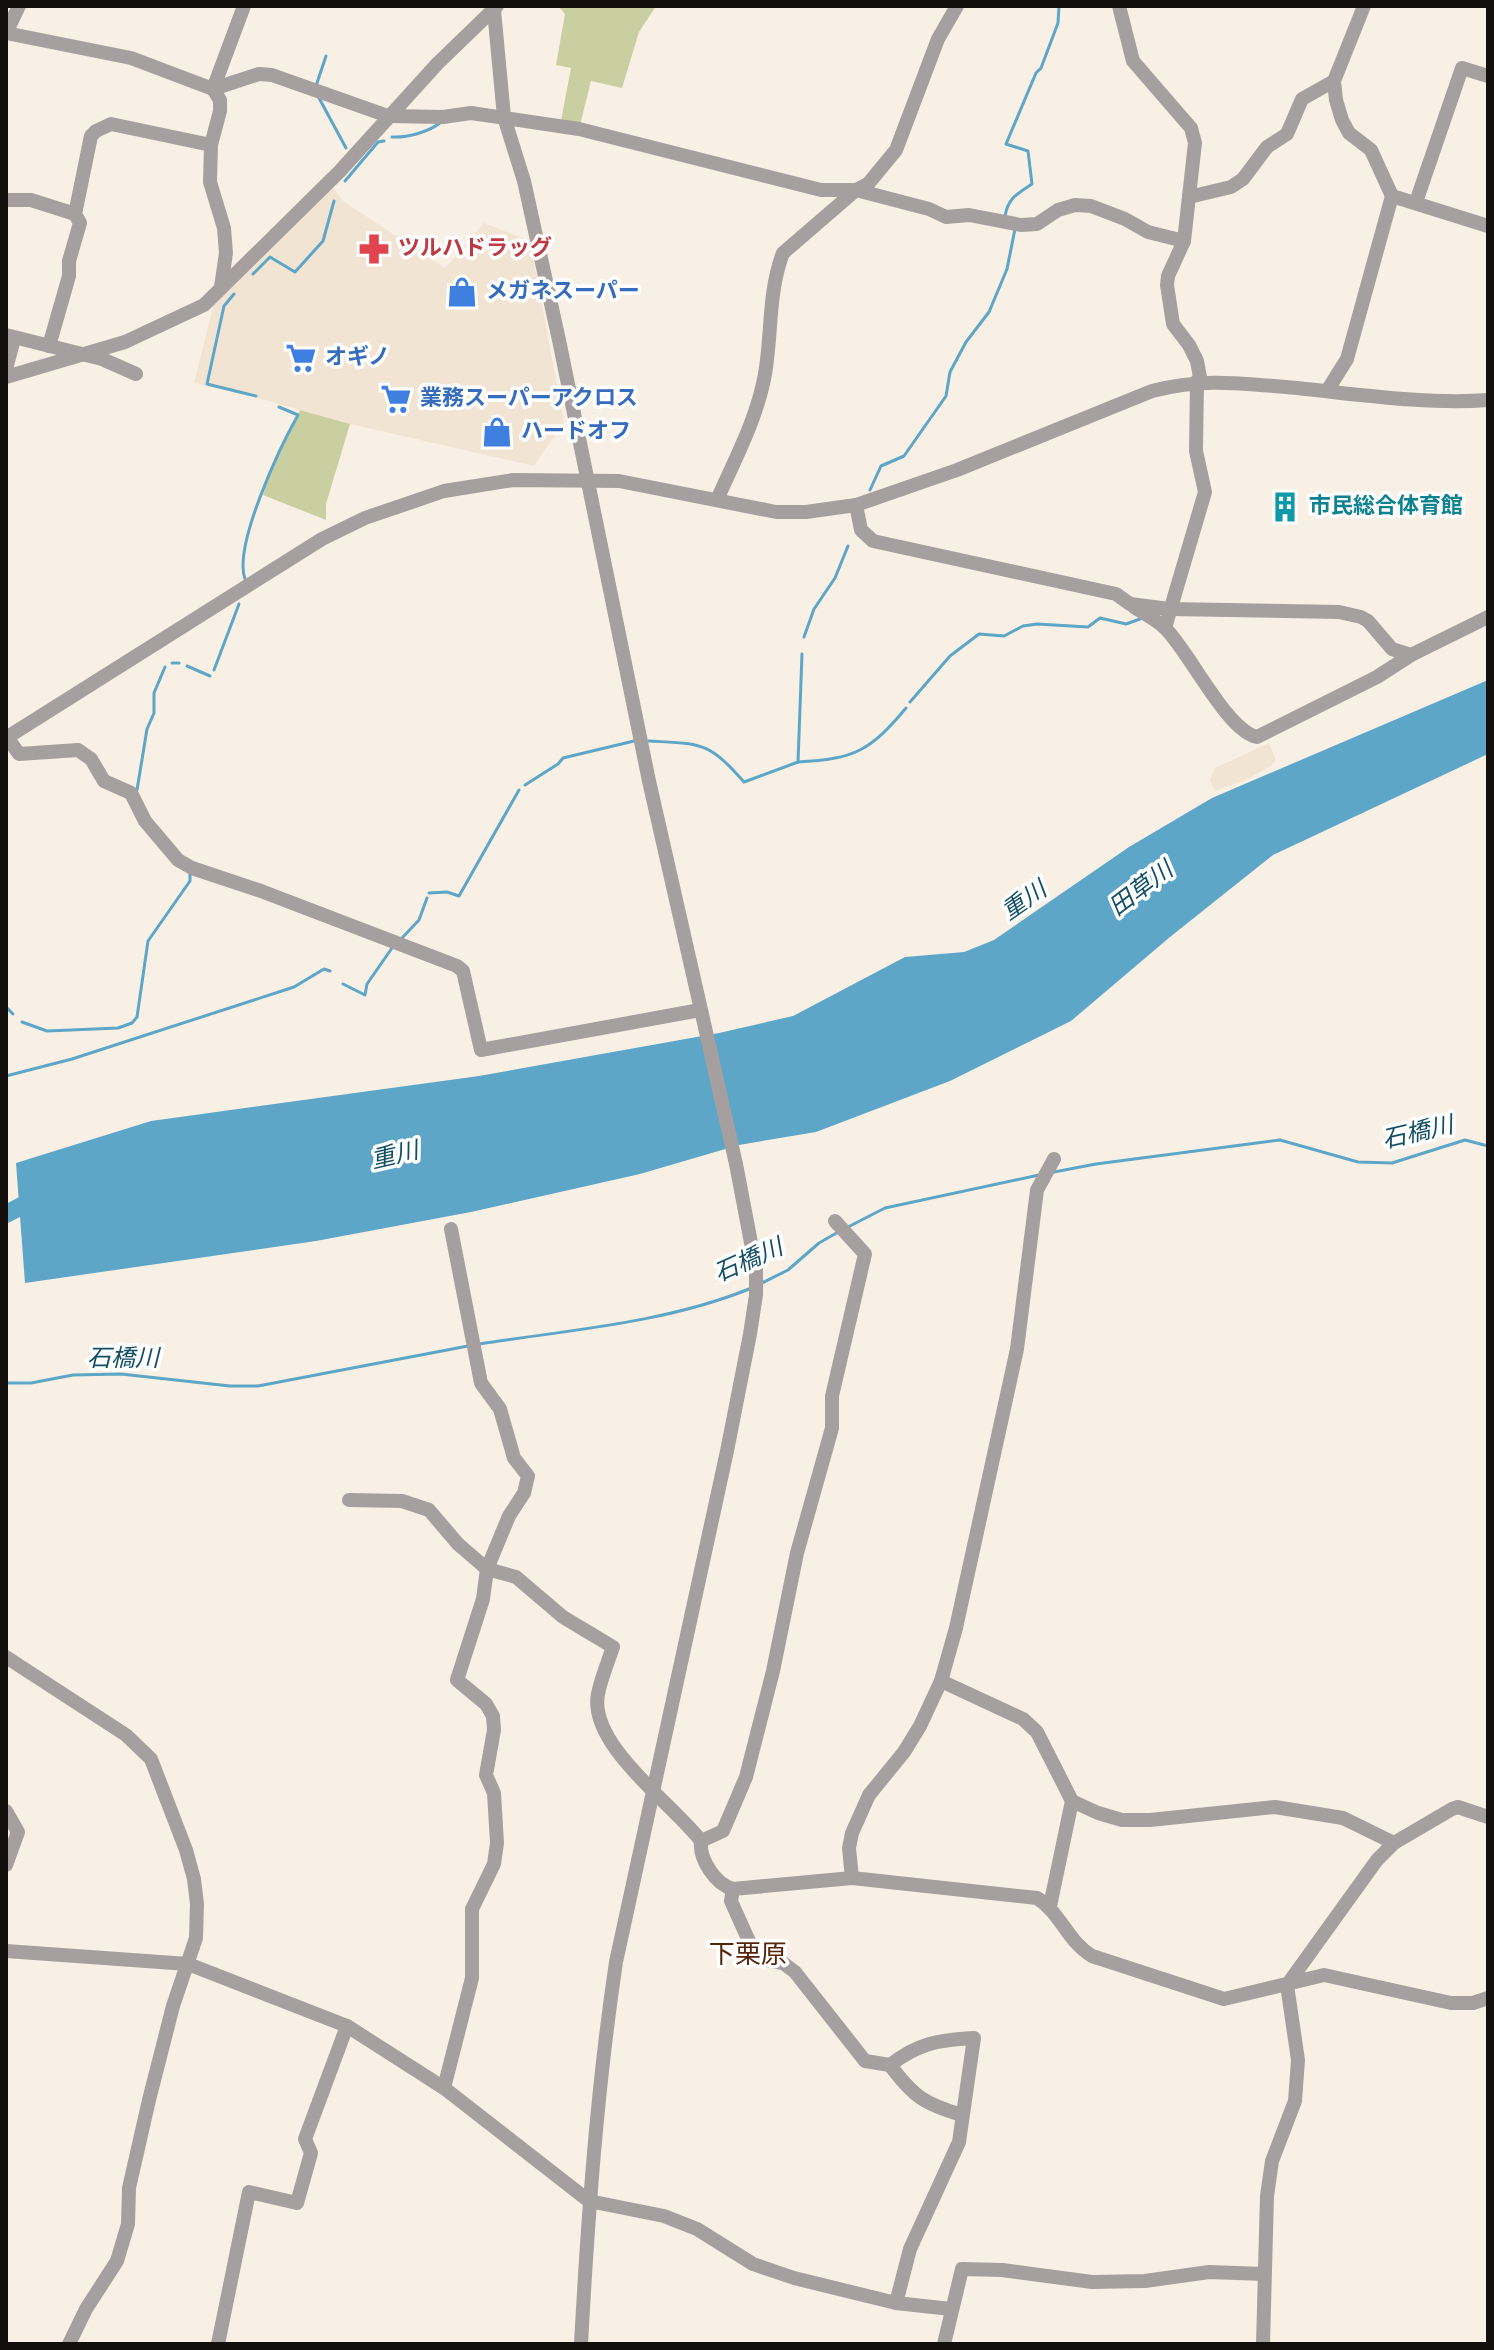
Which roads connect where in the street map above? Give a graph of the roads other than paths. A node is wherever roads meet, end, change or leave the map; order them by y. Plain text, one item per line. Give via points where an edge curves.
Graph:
1 (19, 6) edge
2 (244, 6) edge
3 (957, 6) edge
4 (1119, 6) edge
5 (1364, 6) edge
6 (496, 8) edge
7 (6, 33) edge
8 (1488, 76) edge
9 (1334, 81) junction
10 (213, 89) junction
11 (388, 116) junction
12 (504, 117) junction
13 (211, 145) junction
14 (856, 190) junction
15 (1392, 196) junction
16 (1189, 197) junction
17 (6, 200) edge
18 (1416, 202) junction
19 (75, 214) junction
20 (1488, 226) edge
21 (1184, 241) junction
22 (220, 290) junction
23 (10, 337) edge
24 (49, 346) junction
25 (80, 355) junction
26 (6, 369) edge
27 (136, 374) dead end
28 (6, 377) edge
29 (1197, 381) junction
30 (1327, 391) junction
31 (1488, 400) edge
32 (587, 480) junction
33 (717, 500) junction
34 (856, 505) junction
35 (1130, 604) junction
36 (1169, 609) junction
37 (1488, 617) edge
38 (1165, 628) junction
39 (1411, 655) junction
40 (6, 719) edge
41 (9, 736) edge
42 (700, 1010) junction
43 (1054, 1159) dead end
44 (838, 1225) dead end
45 (451, 1229) dead end
46 (349, 1500) dead end
47 (487, 1569) junction
48 (6, 1657) edge
49 (941, 1681) junction
50 (654, 1792) junction
51 (1072, 1801) junction
52 (6, 1811) edge
53 (1488, 1817) edge
54 (701, 1841) junction
55 (1394, 1843) junction
56 (6, 1865) edge
57 (852, 1878) junction
58 (733, 1889) junction
59 (1050, 1906) junction
60 (6, 1951) edge
61 (188, 1964) junction
62 (1287, 1985) junction
63 (1488, 1998) edge
64 (347, 2026) junction
65 (890, 2065) junction
66 (444, 2088) junction
67 (962, 2115) junction
68 (589, 2201) junction
69 (1264, 2274) junction
70 (896, 2303) junction
71 (951, 2309) junction
72 (69, 2344) edge
73 (218, 2344) edge
74 (581, 2344) edge
75 (944, 2344) edge
76 (1263, 2344) edge

1 - 7 street
2 - 10 street
3 - 14 street via 938,39 901,142 868,184
4 - 16 street via 1133,61 1191,128 1195,143
5 - 9 street
6 - 11 street
6 - 12 street
7 - 10 street via 131,58
8 - 18 street via 1462,68
9 - 15 street via 1342,120 1349,133 1371,150
9 - 16 street via 1302,99 1287,134 1267,147 1243,179
10 - 11 street via 272,75
10 - 13 street via 220,111
11 - 12 street
11 - 22 street
12 - 14 street via 579,129 821,190
12 - 32 street via 530,210
13 - 19 street via 111,124 96,131
13 - 22 street via 210,182 226,253
14 - 21 street via 946,217 969,215 1021,225 1037,224 1075,205 1091,206 1148,232
14 - 33 street via 783,253 759,403
15 - 18 street
15 - 30 street via 1347,359
16 - 21 street
17 - 19 street via 31,200
18 - 20 street
19 - 24 street via 80,223
21 - 29 street via 1167,285 1173,324 1197,361
22 - 25 street via 167,324
23 - 24 street
23 - 26 street
24 - 25 street
25 - 27 street
25 - 28 street
29 - 30 street
29 - 34 street via 1152,391
29 - 36 street via 1196,451 1205,492
30 - 31 street
32 - 33 street
32 - 41 street via 474,485 365,518 322,539
32 - 42 street
33 - 34 street via 776,512
34 - 35 street via 861,530 873,541 1116,594
35 - 36 street
35 - 38 street
36 - 38 street
36 - 39 street via 1339,612 1368,621 1392,649
37 - 39 street
38 - 39 street via 1246,734 1257,737
40 - 41 street
41 - 42 street via 19,754 78,750 91,759 104,781 131,793 145,821 178,860 192,868 457,966 463,971 481,1050
42 - 50 street via 736,1164 756,1295
43 - 49 street via 1037,1190 1000,1436
44 - 54 street via 865,1254 832,1396 832,1428 797,1553 746,1777 723,1831
45 - 47 street via 481,1383 500,1409 514,1458 528,1476
46 - 47 street via 402,1501 429,1510
47 - 50 street via 516,1577 563,1617 613,1647 597,1696 600,1721 616,1749
47 - 66 street via 457,1680 493,1716 486,1775 494,1793 497,1843 494,1864 472,1909 472,1978
48 - 61 street via 114,1726 151,1759 194,1879 196,1938
49 - 51 street via 1023,1719 1037,1732
49 - 57 street via 904,1752 869,1795 852,1833
50 - 54 street
50 - 68 street via 616,1962
51 - 55 street via 1122,1820 1275,1807 1343,1818
51 - 59 street
52 - 56 street via 18,1832
53 - 55 street via 1458,1807
54 - 58 street via 704,1863
55 - 62 street
57 - 58 street
57 - 59 street via 1018,1894
58 - 65 street via 731,1901 757,1959 783,1963 795,1972 865,2061
59 - 62 street via 1065,1931 1092,1956 1224,1999
60 - 61 street
61 - 64 street
61 - 72 street via 149,2100 117,2261
62 - 63 street via 1324,1975 1451,2003
62 - 69 street via 1298,2060 1295,2101 1272,2161
64 - 66 street
64 - 73 street via 305,2139 311,2153 297,2203 249,2192
65 - 67 street via 922,2100
65 - 67 street via 936,2040 974,2038
66 - 68 street
67 - 70 street via 959,2142 910,2249
68 - 70 street via 664,2216 697,2229 753,2264
68 - 74 street
69 - 71 street via 1209,2272 1092,2282 962,2269
69 - 76 street
70 - 71 street
71 - 75 street

